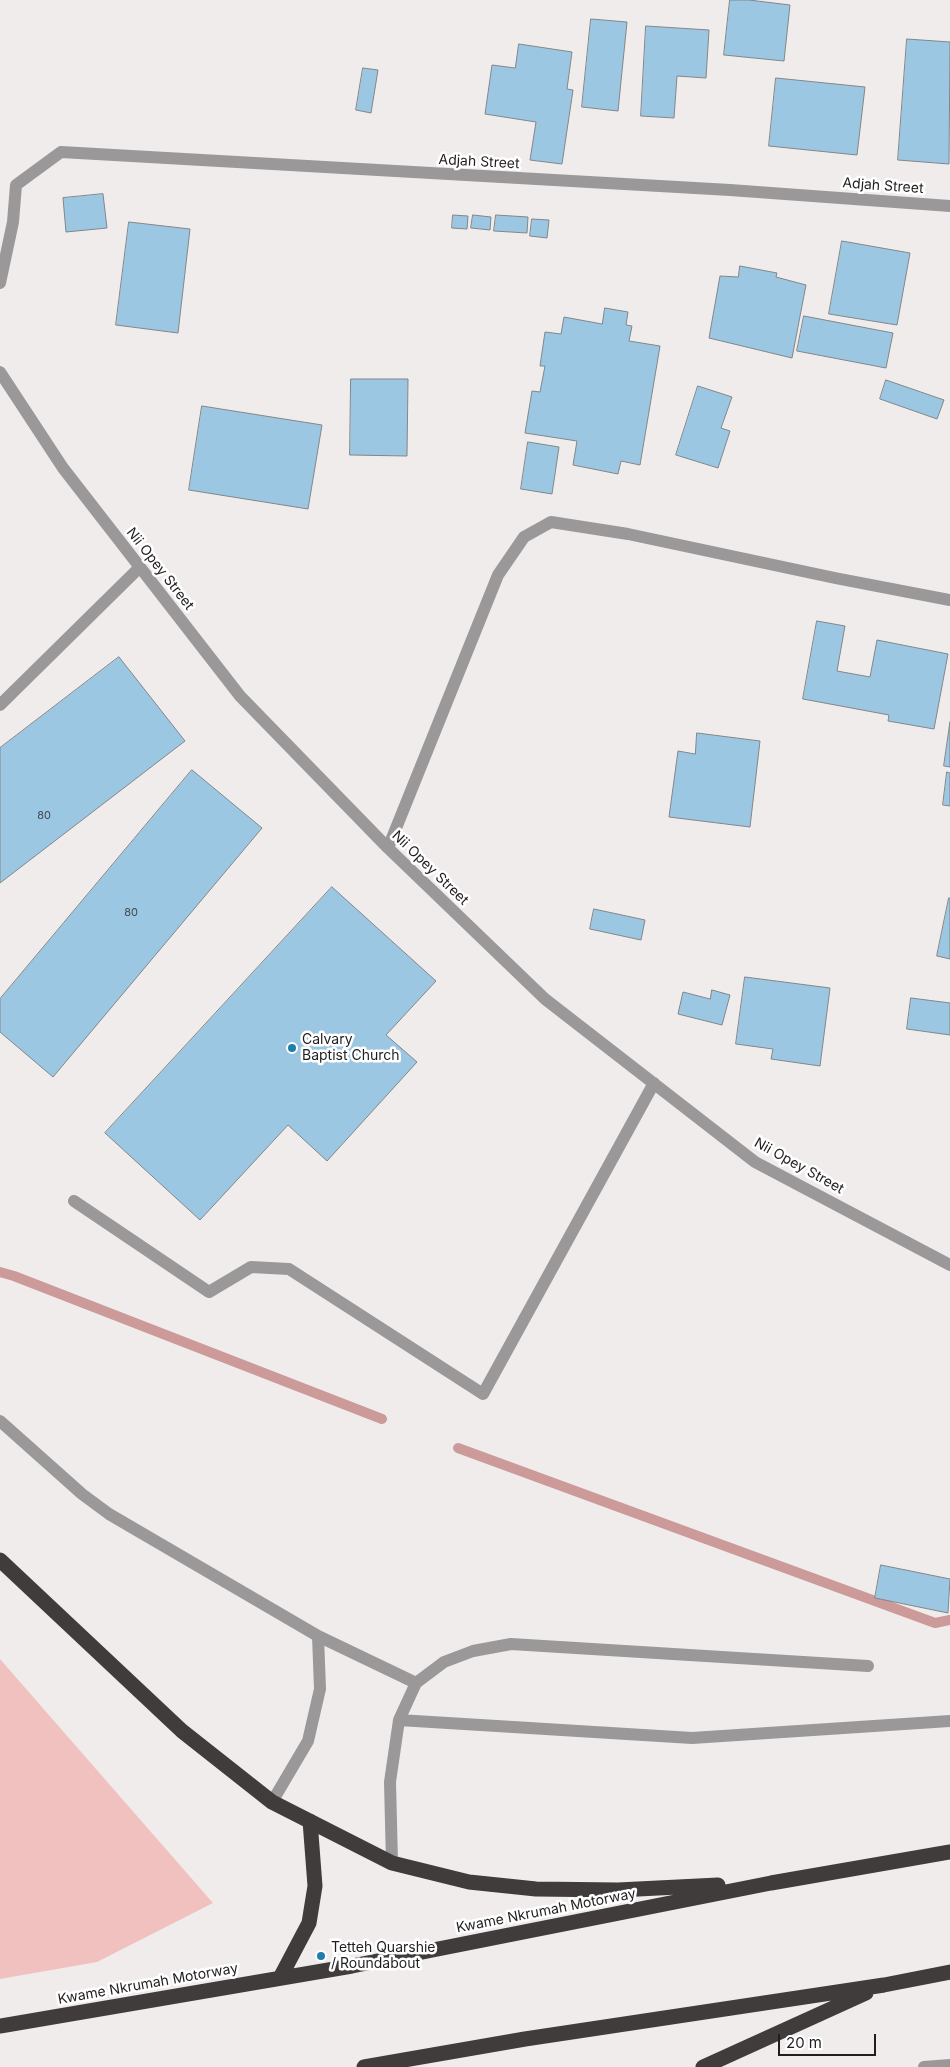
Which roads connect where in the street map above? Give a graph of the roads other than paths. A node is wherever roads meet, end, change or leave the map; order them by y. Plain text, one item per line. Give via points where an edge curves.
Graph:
1 (950, 206) edge
2 (0, 282) edge
3 (0, 372) edge
4 (140, 567) junction
5 (950, 600) edge
6 (0, 705) edge
7 (388, 848) junction
8 (654, 1083) junction
9 (74, 1201) dead end
10 (950, 1265) edge
11 (0, 1421) edge
12 (0, 1560) edge
13 (318, 1636) junction
14 (868, 1666) dead end
15 (416, 1683) junction
16 (399, 1720) junction
17 (950, 1721) edge
18 (272, 1802) junction
19 (310, 1821) junction
20 (950, 1852) edge
21 (392, 1863) junction
22 (772, 1883) junction
23 (950, 1972) edge
24 (280, 1978) junction
25 (884, 1985) junction
26 (0, 2026) edge
27 (950, 2065) edge
28 (364, 2067) edge
29 (703, 2067) edge
30 (924, 2067) edge

1 - 2 street, Adjah Street via 730,190 61,152 16,185 13,222
3 - 4 street, Nii Opey Street via 62,468
4 - 6 street
4 - 7 street, Nii Opey Street via 240,696
5 - 7 street via 628,534 551,522 524,537 498,575
7 - 8 street, Nii Opey Street via 545,999
8 - 9 street via 483,1394 288,1269 251,1267 209,1292
8 - 10 street, Nii Opey Street via 755,1162
11 - 13 street via 109,1514
12 - 18 highway via 182,1731
13 - 15 street
13 - 18 street via 320,1689 308,1741
14 - 15 street via 511,1644 473,1651 444,1662
15 - 16 street
16 - 17 street via 692,1738
16 - 21 street via 390,1782
18 - 19 highway
19 - 21 highway
19 - 24 highway via 315,1886 309,1923
20 - 22 highway, Kwame Nkrumah Motorway
21 - 22 highway via 469,1882 536,1889 618,1890
22 - 24 highway, Kwame Nkrumah Motorway
23 - 25 highway
24 - 26 highway, Kwame Nkrumah Motorway
25 - 28 highway via 525,2039
25 - 29 highway
27 - 30 street

